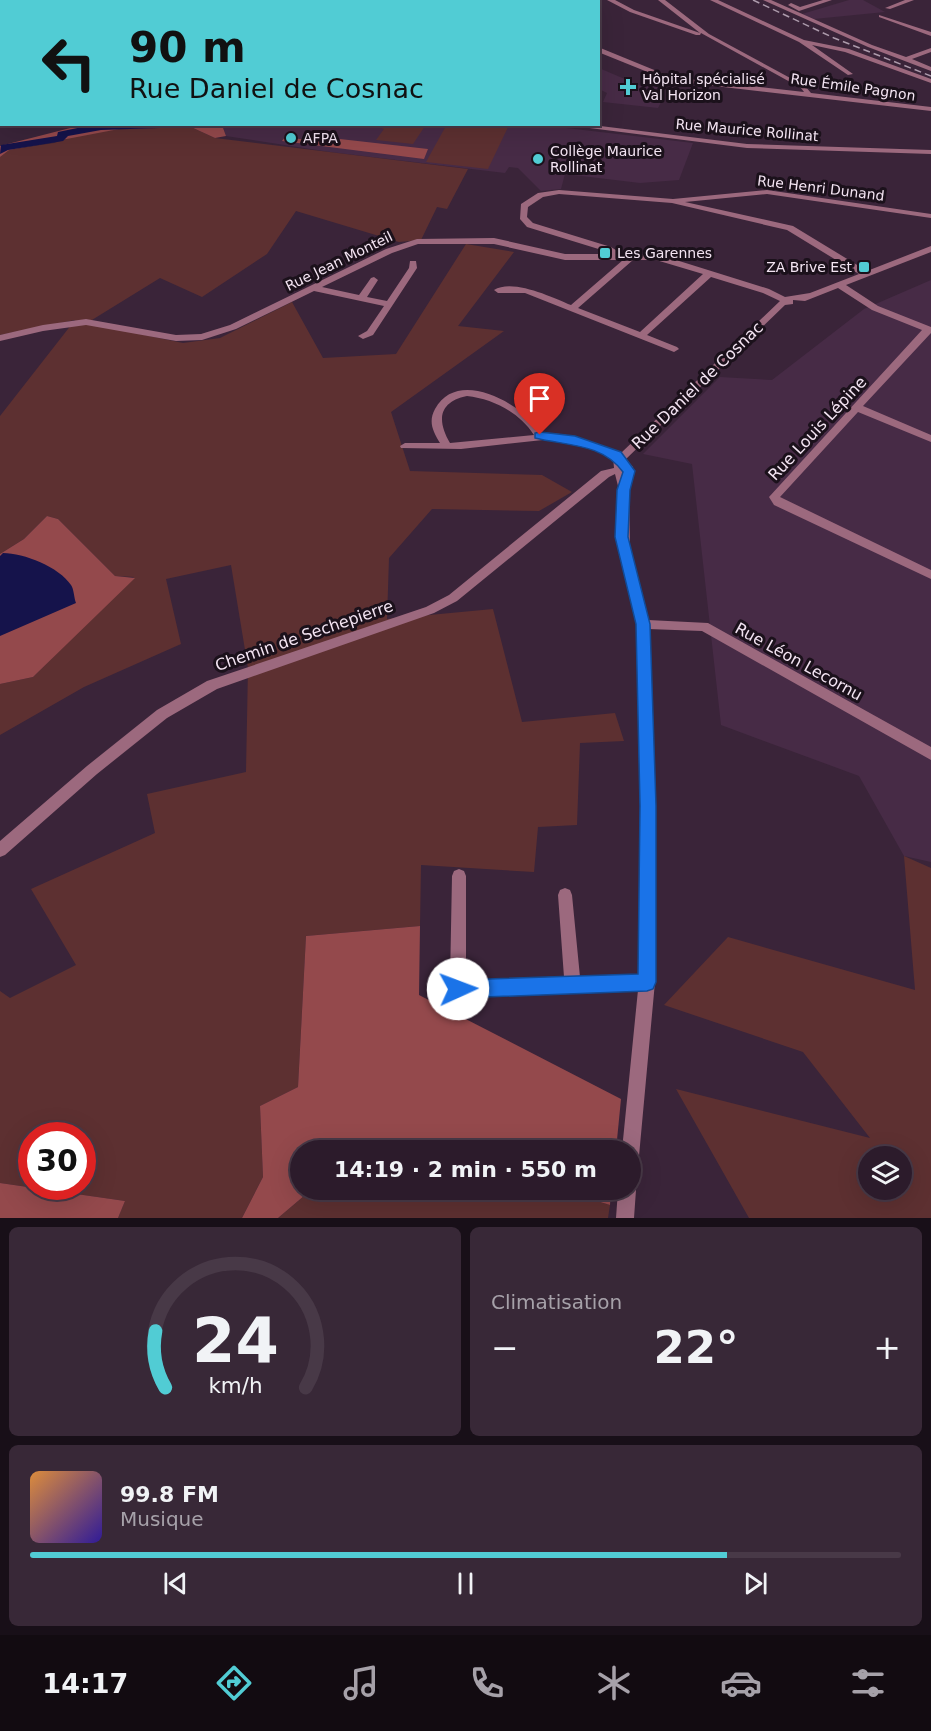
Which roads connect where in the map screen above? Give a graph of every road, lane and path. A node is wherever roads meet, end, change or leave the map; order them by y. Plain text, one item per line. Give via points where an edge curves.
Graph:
1 (610, 0) edge
2 (661, 0) edge
3 (713, 0) edge
4 (766, 0) edge
5 (780, 0) edge
6 (829, 0) edge
7 (911, 0) edge
8 (888, 8) dead end
9 (881, 16) dead end
10 (931, 23) edge
11 (699, 27) junction
12 (918, 28) junction
13 (688, 30) junction
14 (931, 34) edge
15 (711, 37) junction
16 (801, 41) junction
17 (600, 50) edge
18 (931, 50) edge
19 (906, 58) junction
20 (886, 65) junction
21 (931, 69) edge
22 (850, 74) dead end
23 (931, 81) edge
24 (798, 88) junction
25 (931, 109) edge
26 (578, 126) edge
27 (931, 152) edge
28 (672, 201) junction
29 (931, 216) edge
30 (931, 249) edge
31 (620, 257) junction
32 (631, 257) junction
33 (413, 263) dead end
34 (710, 273) junction
35 (864, 273) junction
36 (374, 280) dead end
37 (838, 284) junction
38 (313, 288) junction
39 (498, 290) dead end
40 (766, 291) junction
41 (804, 295) junction
42 (361, 298) junction
43 (789, 302) junction
44 (389, 303) junction
45 (572, 308) junction
46 (930, 329) edge
47 (363, 336) dead end
48 (641, 336) junction
49 (0, 338) edge
50 (674, 349) dead end
51 (856, 407) junction
52 (540, 435) junction
53 (931, 439) edge
54 (405, 446) dead end
55 (447, 446) junction
56 (624, 461) junction
57 (931, 575) edge
58 (643, 624) junction
59 (931, 754) edge
60 (0, 850) edge
61 (459, 876) dead end
62 (565, 896) dead end
63 (647, 982) junction
64 (573, 986) junction
65 (632, 1140) edge
66 (626, 1200) edge
67 (625, 1218) edge

1 - 13 street
2 - 11 street
3 - 16 street
4 - 19 street
5 - 6 street via 799,9
7 - 8 street
9 - 12 street
10 - 12 street
11 - 13 street via 697,31
11 - 15 street
12 - 14 street
13 - 15 street
15 - 24 street
16 - 20 street via 847,50
16 - 22 street
17 - 24 street, Rue Émile Pagnon via 680,80
18 - 19 street
19 - 20 street
19 - 21 street
20 - 23 street
24 - 25 street, Rue Émile Pagnon via 808,93
26 - 27 street, Rue Maurice Rollinat via 747,146
28 - 29 street, Rue Henri Dunand via 767,192
28 - 31 street via 559,192 541,195 524,206 522,217 530,225 608,249
28 - 35 street via 790,228
30 - 35 street, Rue Daniel de Cosnac
31 - 32 street, Rue Jean Monteil
31 - 38 street, Rue Jean Monteil via 565,257 494,241 417,242 389,251
32 - 34 street, Rue Jean Monteil via 667,259
32 - 45 street
33 - 44 street
34 - 40 street, Rue Jean Monteil
34 - 48 street
35 - 37 street, Rue Daniel de Cosnac
36 - 42 street
37 - 41 street, Rue Daniel de Cosnac
37 - 46 street via 874,308
38 - 42 street
38 - 49 street, Rue Jean Monteil via 233,327 190,339 86,322
39 - 45 street via 526,290
40 - 41 street, Rue Jean Monteil
40 - 43 street, Rue Jean Monteil
41 - 43 street, Rue Daniel de Cosnac
42 - 44 street
43 - 56 street, Rue Daniel de Cosnac via 748,336
44 - 47 street via 370,333
45 - 48 street
46 - 51 street, Rue Louis Lépine
48 - 50 street
51 - 53 street
51 - 57 street, Rue Louis Lépine via 774,496 778,502
52 - 55 street
52 - 55 street via 520,412 493,399 459,394 447,399 437,416 436,426
52 - 56 street via 575,440
54 - 55 street
56 - 58 street, Rue Daniel de Cosnac via 627,484 622,537
56 - 60 street, Chemin de Sechepierre via 453,598 430,610 212,685 162,714
58 - 59 street, Rue Léon Lecornu via 704,626
58 - 63 street, Rue Daniel de Cosnac
61 - 64 street via 450,989
62 - 64 street
63 - 64 street
63 - 65 street, Rue Daniel de Cosnac
66 - 67 street

